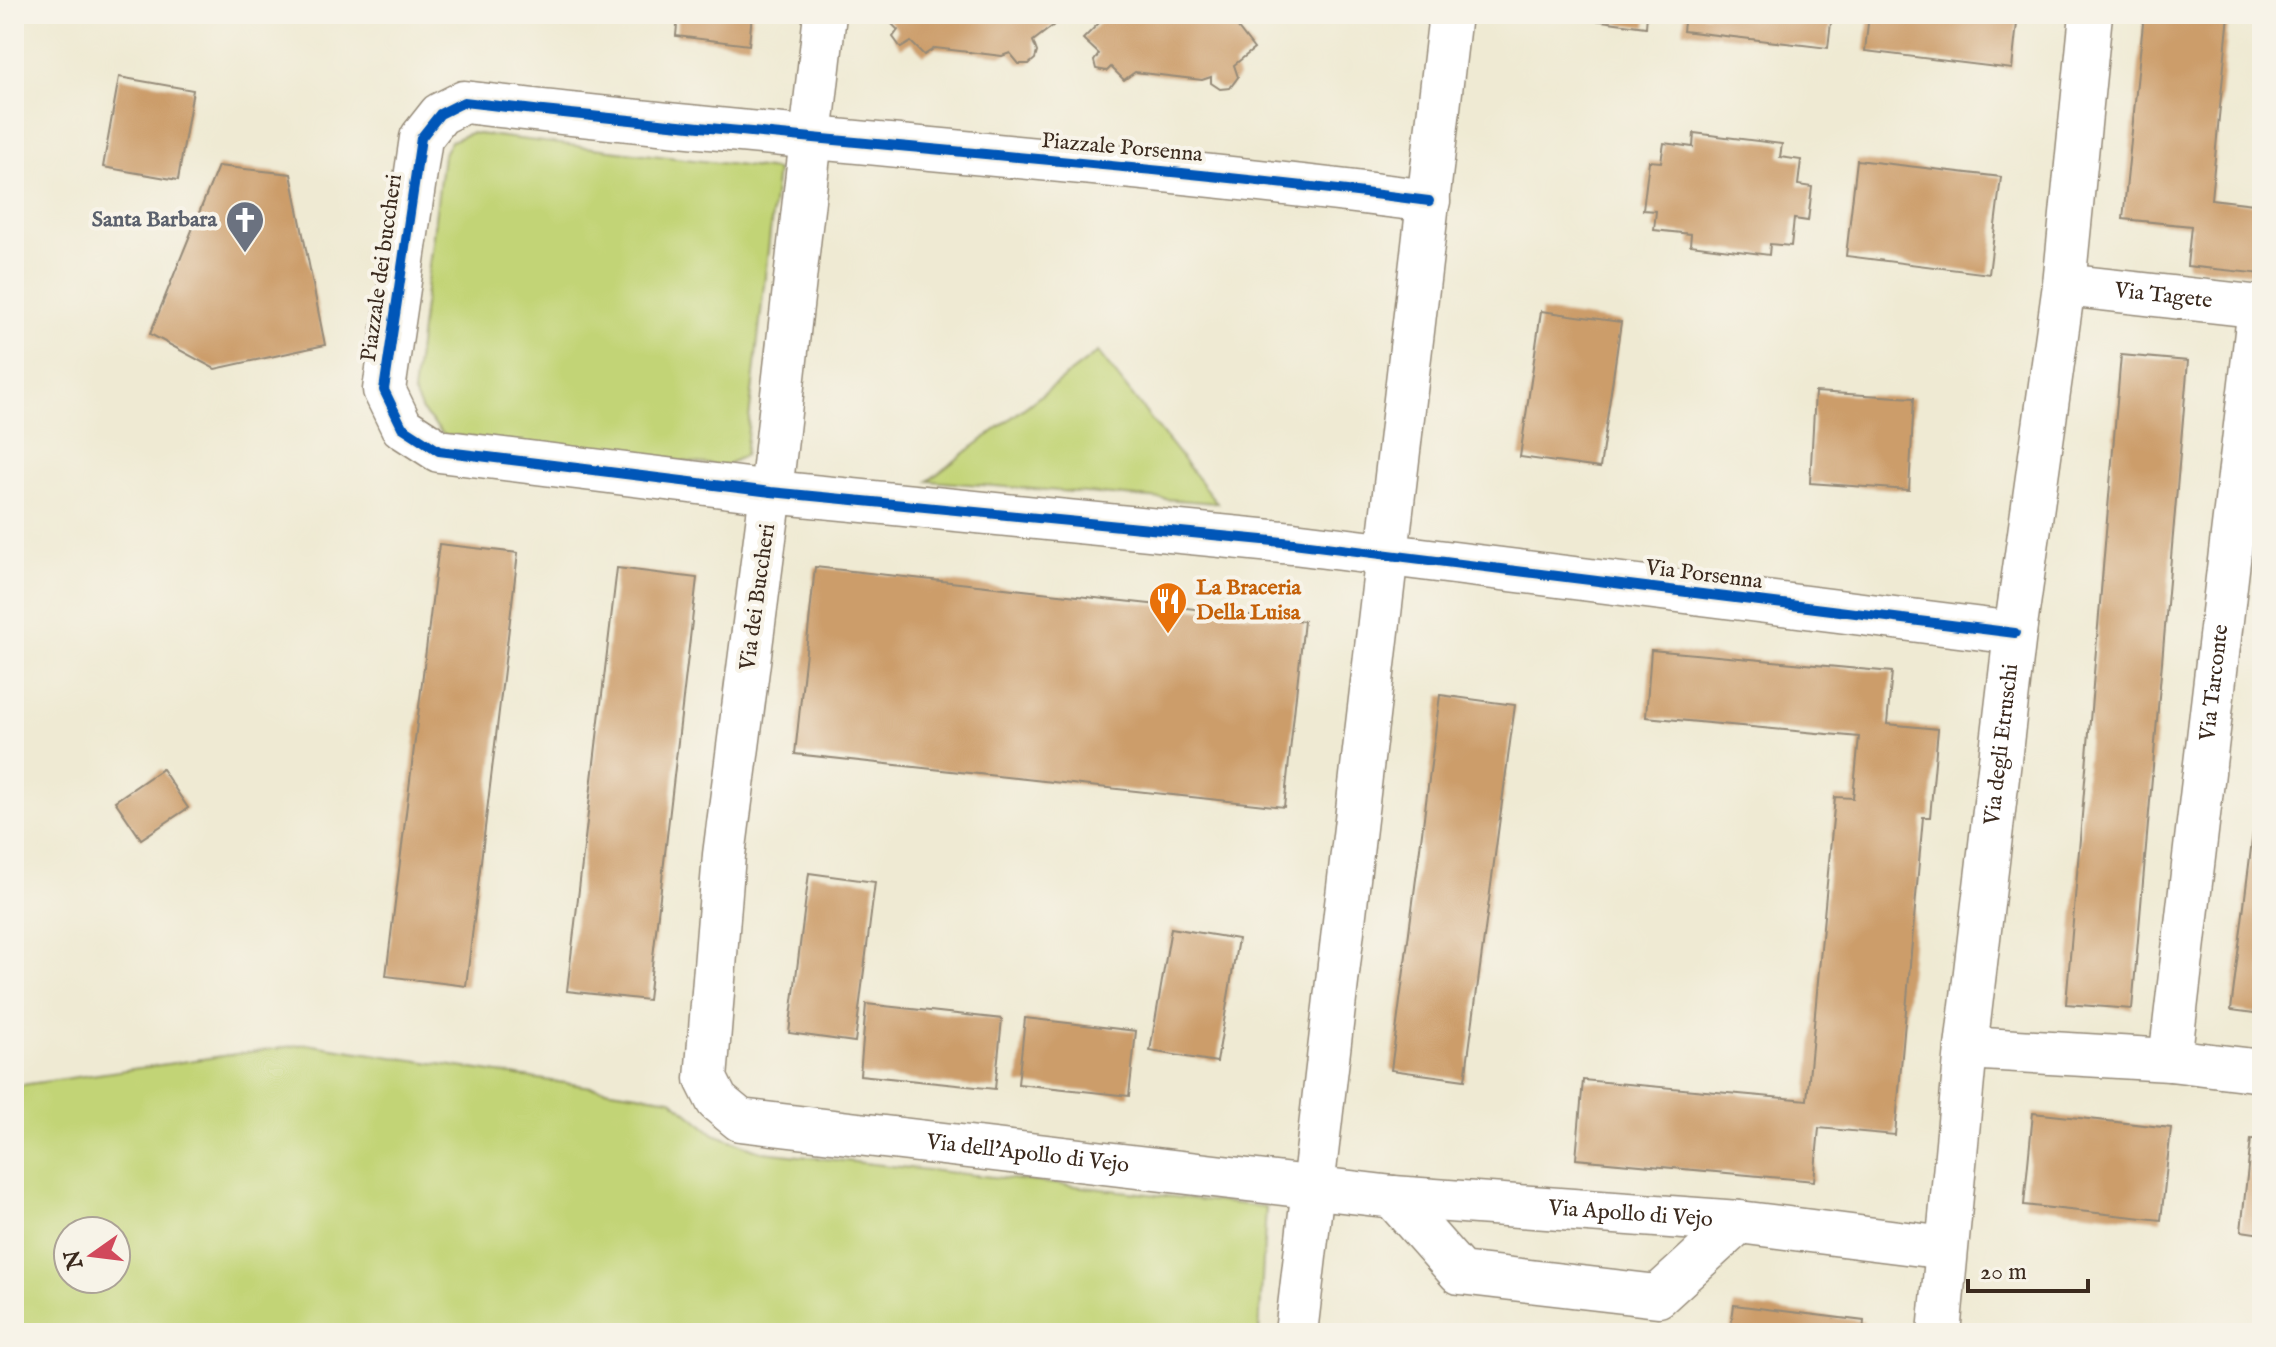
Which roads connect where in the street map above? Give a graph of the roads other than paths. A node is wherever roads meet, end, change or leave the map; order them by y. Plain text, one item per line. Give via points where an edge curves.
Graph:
1 (825, 14) edge
2 (1450, 14) edge
3 (2091, 14) edge
4 (810, 137) junction
5 (1429, 201) junction
6 (2064, 285) junction
7 (2261, 307) edge
8 (771, 492) junction
9 (1388, 556) junction
10 (2015, 633) junction
11 (1966, 1048) junction
12 (2170, 1060) junction
13 (2262, 1071) edge
14 (740, 1120) joint
15 (1315, 1187) junction
16 (1393, 1197) junction
17 (1739, 1222) junction
18 (1946, 1248) junction
19 (1296, 1333) edge
20 (1939, 1333) edge

1 - 4 street, Via dei Buccheri
2 - 5 street
3 - 6 street, Via degli Etruschi
4 - 5 street, Piazzale Porsenna
4 - 8 street, Via dei Buccheri
4 - 8 street, Piazzale dei buccheri via 464,102 440,114 421,138 384,390 402,427 439,451
5 - 9 street
6 - 7 street, Via Tagete
6 - 10 street, Via degli Etruschi
7 - 12 street, Via Tarconte
8 - 9 street
8 - 14 street, Via dei Buccheri via 724,855 706,1079 717,1101
9 - 10 street, Via Porsenna
9 - 15 street
10 - 11 street, Via degli Etruschi
11 - 12 street
11 - 18 street, Via degli Etruschi
12 - 13 street
14 - 15 street, Via dell'Apollo di Vejo
15 - 16 street, Via Apollo di Vejo
15 - 19 street
16 - 17 street, Via Apollo di Vejo
16 - 17 street via 1460,1273 1658,1296
17 - 18 street, Via Apollo di Vejo
18 - 20 street, Via degli Etruschi

